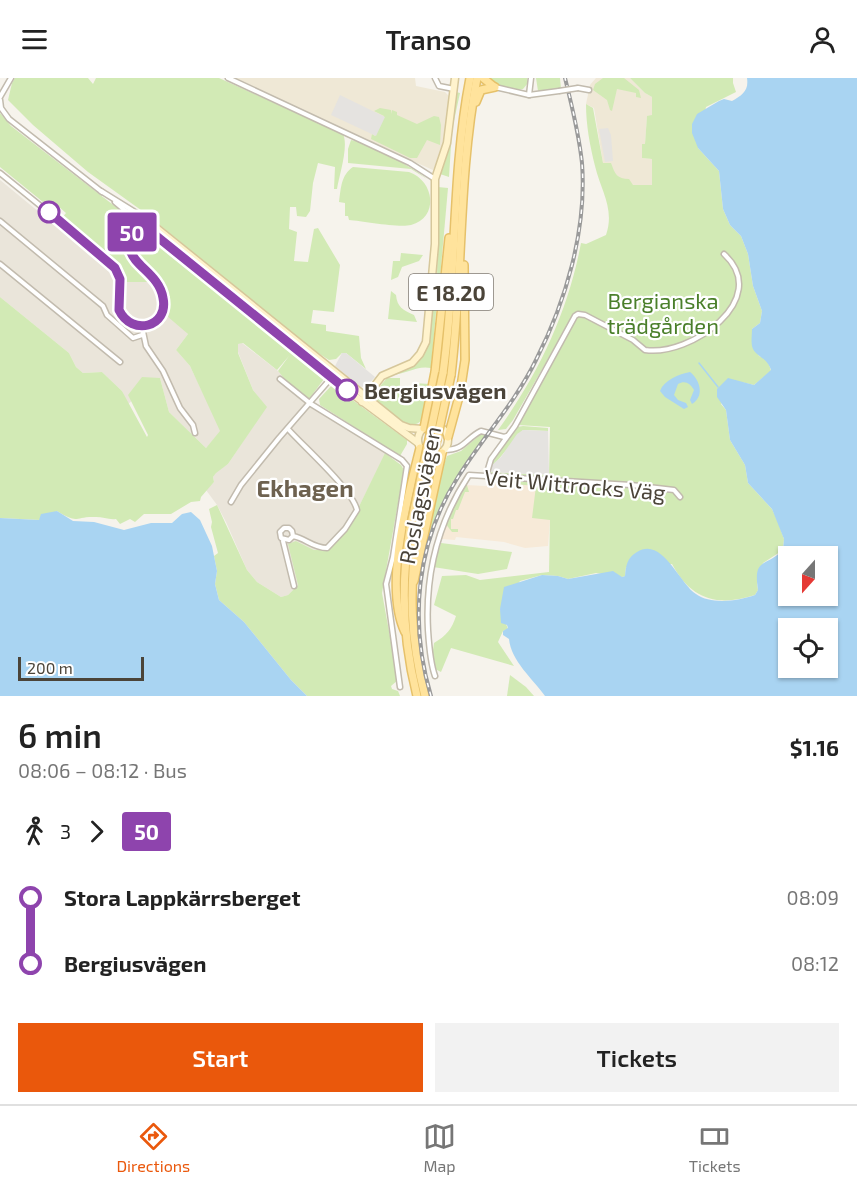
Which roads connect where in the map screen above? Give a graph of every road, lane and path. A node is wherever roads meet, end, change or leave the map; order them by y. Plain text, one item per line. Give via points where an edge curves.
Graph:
1 (11, 78) edge
2 (228, 78) edge
3 (435, 78) edge
4 (455, 78) edge
5 (470, 78) edge
6 (477, 78) edge
7 (483, 78) edge
8 (531, 78) edge
9 (495, 87) junction
10 (454, 89) junction
11 (589, 90) dead end
12 (529, 95) junction
13 (0, 98) edge
14 (467, 137) junction
15 (0, 173) edge
16 (435, 179) junction
17 (455, 210) junction
18 (141, 220) junction
19 (0, 221) edge
20 (462, 221) junction
21 (724, 254) dead end
22 (0, 264) edge
23 (142, 327) junction
24 (142, 335) junction
25 (120, 362) dead end
26 (447, 374) junction
27 (333, 375) junction
28 (280, 379) dead end
29 (364, 400) junction
30 (310, 404) junction
31 (288, 429) junction
32 (423, 429) junction
33 (195, 433) dead end
34 (498, 436) junction
35 (508, 436) junction
36 (448, 438) junction
37 (502, 444) junction
38 (419, 446) junction
39 (457, 449) junction
40 (443, 452) junction
41 (486, 476) junction
42 (680, 497) dead end
43 (231, 502) dead end
44 (414, 530) junction
45 (293, 536) junction
46 (283, 540) junction
47 (294, 586) dead end
48 (411, 595) junction
49 (405, 632) junction
50 (435, 676) dead end
51 (400, 687) dead end
52 (417, 696) edge
53 (425, 696) edge

1 - 13 street
2 - 16 street via 410,163
3 - 10 street via 439,86
4 - 10 street
5 - 17 main road, Roslagsvägen / E 18.20
6 - 14 main road, Roslagsvägen / E 18.20
7 - 9 main road
8 - 12 street
9 - 12 street
9 - 14 main road via 484,88 478,95
10 - 16 street via 447,143
11 - 12 street, bridge
13 - 18 street via 1,108 9,119
14 - 20 main road, Roslagsvägen / E 18.20
15 - 23 street via 111,263 120,279 119,310 128,322
16 - 29 street via 435,244 426,342 412,363 382,376
17 - 26 main road, Roslagsvägen / E 18.20
17 - 32 main road via 435,372
18 - 23 street via 129,239 129,248 164,299 159,317
18 - 27 street
19 - 24 street via 103,306 107,315 133,338
20 - 26 main road, Roslagsvägen / E 18.20 via 457,313
20 - 36 main road via 465,360
21 - 35 street via 735,269 738,286 734,304 719,323 684,345 650,351 578,314
22 - 25 street
23 - 24 street
24 - 33 street
26 - 44 main road, Roslagsvägen / E 18.20, bridge
27 - 29 street
27 - 30 street
28 - 30 street
29 - 32 street via 401,425
29 - 38 street
30 - 31 street
30 - 51 street via 407,466 386,584
31 - 43 street
31 - 45 street via 338,482 357,510 327,548
32 - 36 street via 438,426
32 - 38 street via 418,436
34 - 35 street
34 - 37 street
34 - 39 street via 481,431
35 - 37 street
36 - 39 street
36 - 40 street
37 - 41 street via 491,459
38 - 40 street via 431,455
38 - 49 main road via 396,583 397,611
39 - 40 street
40 - 48 main road
41 - 42 street, Veit Wittrocks Väg via 631,485 674,490
41 - 50 street, Veit Wittrocks Väg via 469,475 445,517 431,562 427,621
44 - 48 main road, Roslagsvägen / E 18.20
44 - 49 main road, Roslagsvägen / E 18.20 via 403,583
45 - 46 street
45 - 46 street via 291,529 284,528 280,535
46 - 47 street
48 - 53 main road, Roslagsvägen / E 18.20 via 413,637
49 - 52 main road, Roslagsvägen / E 18.20

